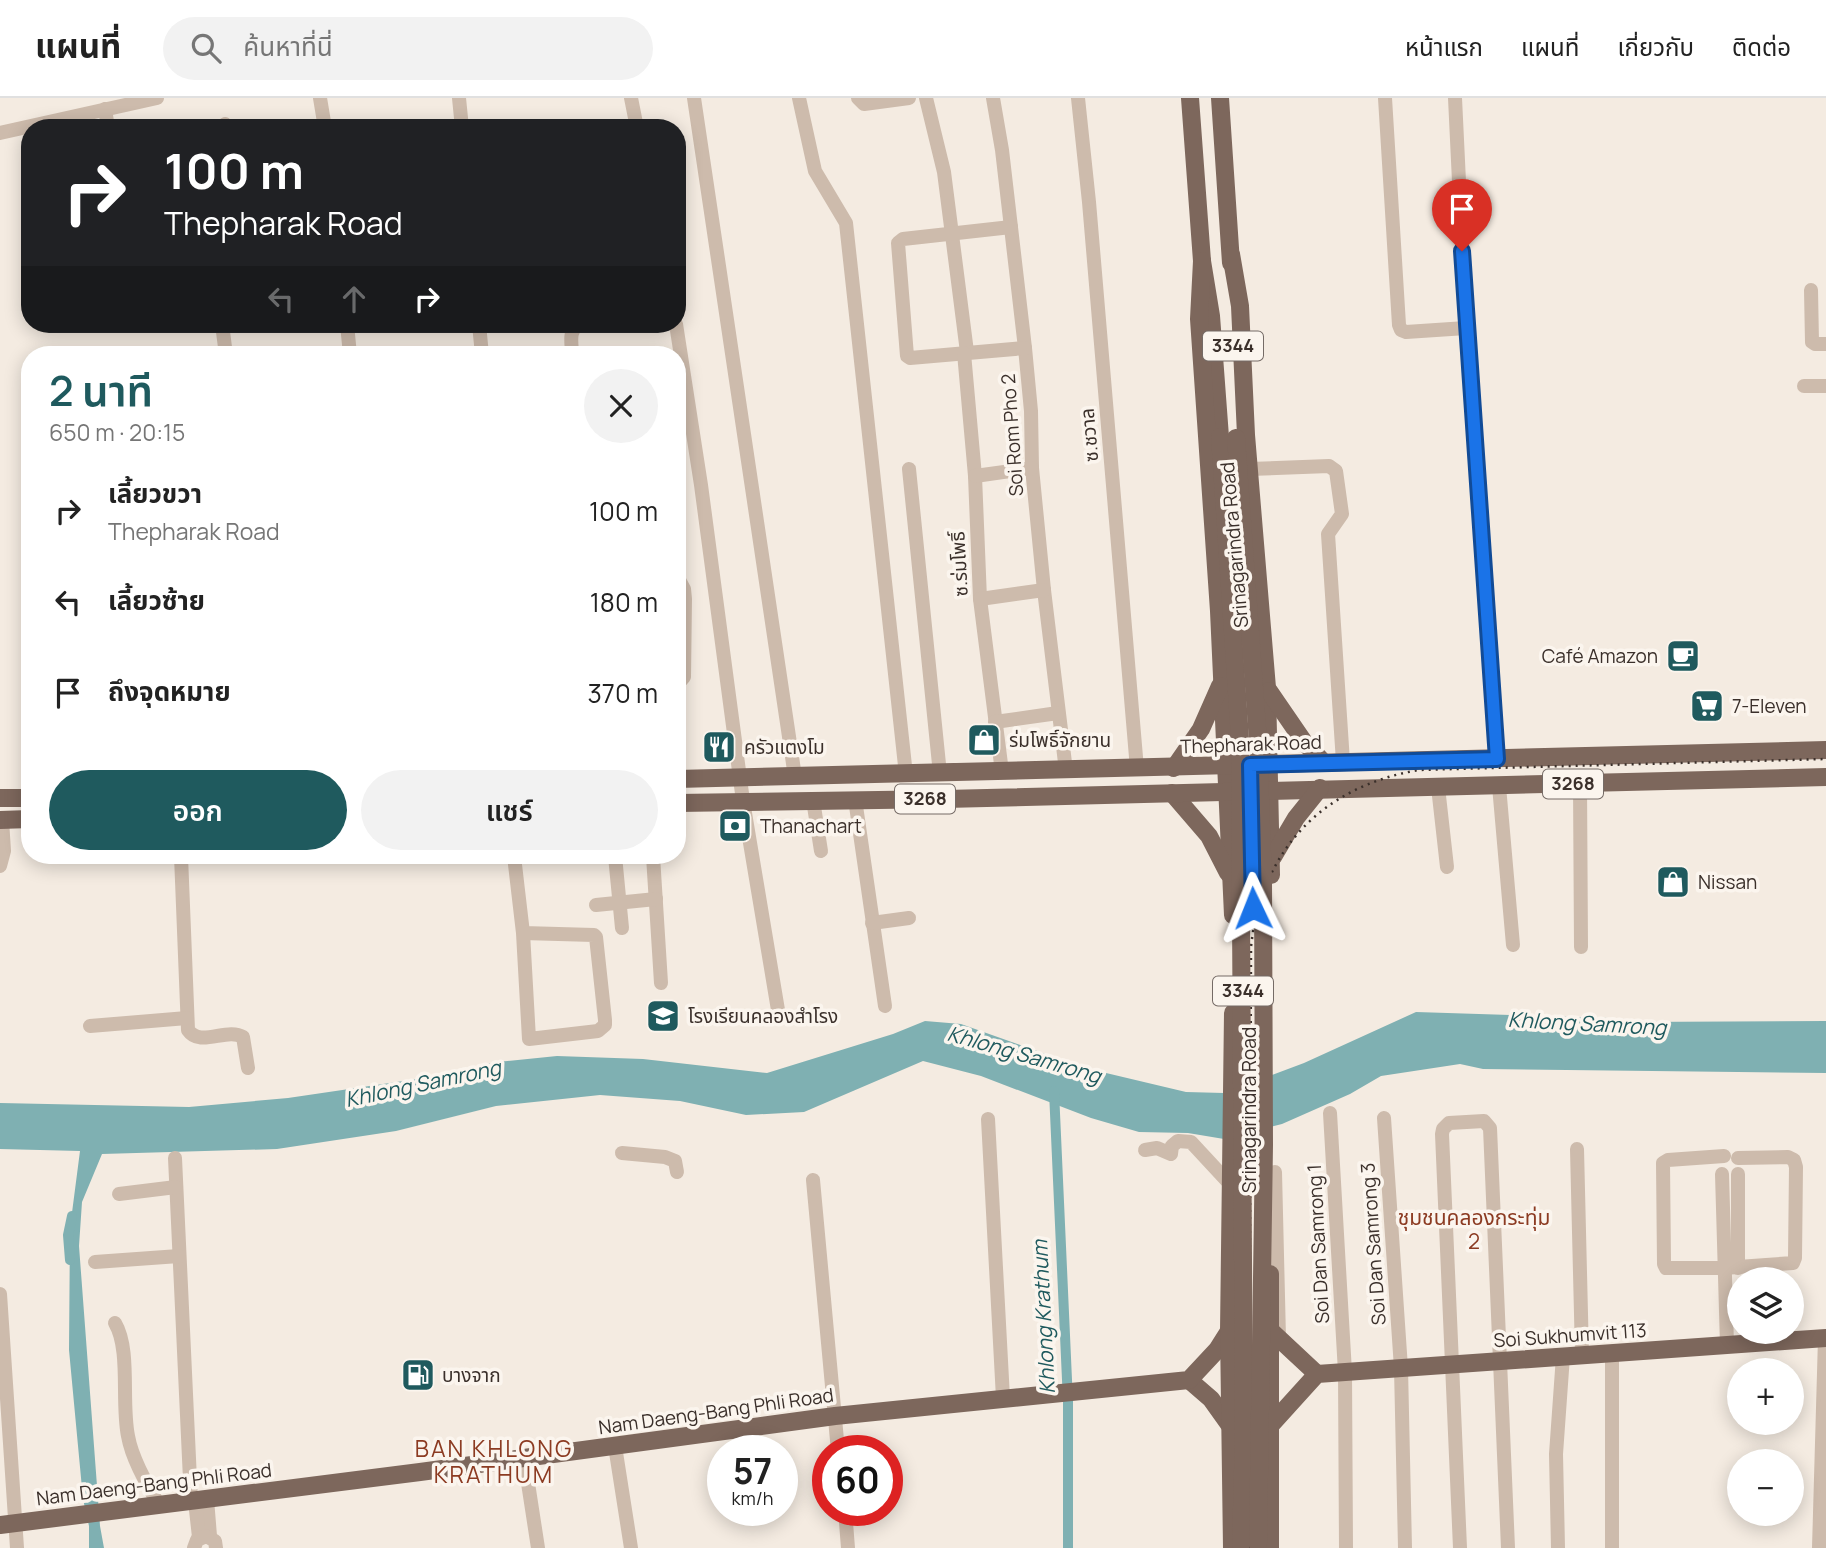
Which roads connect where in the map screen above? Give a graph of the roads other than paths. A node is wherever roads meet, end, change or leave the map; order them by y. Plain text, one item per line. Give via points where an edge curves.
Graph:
1 (158, 98) edge
2 (320, 98) edge
3 (459, 98) edge
4 (631, 98) edge
5 (694, 98) edge
6 (799, 98) edge
7 (858, 98) edge
8 (909, 98) edge
9 (926, 98) edge
10 (993, 98) edge
11 (1078, 98) edge
12 (1190, 98) edge
13 (1220, 98) edge
14 (1385, 98) edge
15 (1455, 98) edge
16 (105, 109) junction
17 (67, 119) edge
18 (107, 119) edge
19 (324, 119) edge
20 (461, 119) edge
21 (635, 119) edge
22 (21, 129) edge
23 (0, 132) edge
24 (1011, 227) junction
25 (953, 234) junction
26 (1231, 254) junction
27 (1202, 261) junction
28 (1811, 290) dead end
29 (1466, 328) junction
30 (1826, 344) edge
31 (1025, 348) junction
32 (966, 353) junction
33 (1804, 386) dead end
34 (1826, 386) edge
35 (686, 388) edge
36 (1228, 437) junction
37 (1032, 468) junction
38 (909, 469) dead end
39 (1249, 469) junction
40 (975, 476) junction
41 (1044, 590) junction
42 (980, 599) junction
43 (1260, 607) junction
44 (1219, 611) junction
45 (1242, 626) junction
46 (1223, 677) junction
47 (1267, 688) junction
48 (1058, 713) junction
49 (995, 722) junction
50 (1826, 750) edge
51 (1497, 759) junction
52 (1343, 762) junction
53 (1324, 763) junction
54 (1250, 765) junction
55 (1269, 765) junction
56 (1227, 767) junction
57 (1174, 768) junction
58 (1137, 769) junction
59 (1066, 771) junction
60 (1002, 772) junction
61 (940, 774) junction
62 (906, 775) junction
63 (795, 777) junction
64 (1826, 777) edge
65 (740, 778) junction
66 (686, 779) edge
67 (1580, 784) junction
68 (1499, 786) junction
69 (1438, 787) junction
70 (1320, 788) junction
71 (1270, 791) junction
72 (1228, 792) junction
73 (1250, 792) junction
74 (1172, 793) junction
75 (21, 798) edge
76 (0, 799) edge
77 (855, 799) junction
78 (813, 800) junction
79 (744, 801) junction
80 (686, 803) edge
81 (1, 820) edge
82 (21, 820) edge
83 (821, 851) dead end
84 (1271, 863) junction
85 (181, 864) edge
86 (515, 864) edge
87 (616, 864) edge
88 (654, 864) edge
89 (0, 866) edge
90 (1447, 867) dead end
91 (1232, 883) junction
92 (656, 899) junction
93 (620, 903) junction
94 (596, 905) dead end
95 (1253, 908) junction
96 (909, 918) dead end
97 (872, 923) junction
98 (622, 928) dead end
99 (1233, 928) junction
100 (1270, 928) junction
101 (523, 933) junction
102 (1513, 945) dead end
103 (1581, 947) dead end
104 (661, 983) dead end
105 (885, 1006) dead end
106 (779, 1016) dead end
107 (187, 1017) junction
108 (90, 1026) dead end
109 (248, 1068) dead end
110 (1330, 1113) dead end
111 (1384, 1118) dead end
112 (988, 1119) dead end
113 (1577, 1149) dead end
114 (1145, 1150) dead end
115 (622, 1153) dead end
116 (1731, 1157) junction
117 (175, 1158) dead end
118 (677, 1172) dead end
119 (1275, 1172) dead end
120 (1722, 1174) junction
121 (1738, 1174) junction
122 (813, 1180) dead end
123 (176, 1187) junction
124 (118, 1194) dead end
125 (180, 1256) junction
126 (95, 1262) dead end
127 (1731, 1267) edge
128 (1731, 1267) edge
129 (1743, 1267) edge
130 (1727, 1268) edge
131 (1, 1294) edge
132 (115, 1323) dead end
133 (1275, 1334) junction
134 (1226, 1337) junction
135 (1825, 1338) edge
136 (1727, 1345) joint
137 (1612, 1353) junction
138 (1582, 1355) junction
139 (1563, 1356) junction
140 (1501, 1362) junction
141 (1453, 1364) junction
142 (1401, 1368) junction
143 (1345, 1373) junction
144 (1317, 1374) junction
145 (1189, 1380) junction
146 (1003, 1398) junction
147 (835, 1416) junction
148 (1231, 1427) junction
149 (1269, 1427) junction
150 (837, 1435) edge
151 (615, 1446) junction
152 (524, 1457) junction
153 (198, 1500) junction
154 (1823, 1501) edge
155 (159, 1505) junction
156 (8, 1524) edge
157 (846, 1526) edge
158 (201, 1544) edge
159 (1250, 1547) edge
160 (17, 1548) edge
161 (538, 1548) edge
162 (631, 1548) edge
163 (848, 1548) edge
164 (1346, 1548) edge
165 (1405, 1548) edge
166 (1460, 1548) edge
167 (1508, 1548) edge
168 (1559, 1548) edge
169 (1612, 1548) edge
170 (1819, 1548) edge

1 - 16 street
2 - 19 street
3 - 20 street
4 - 21 street
5 - 63 street
6 - 62 street via 815,172 843,216 848,234
7 - 8 street via 864,104
9 - 25 street, ซ.ร่มโพธิ์ via 942,160
10 - 24 street, Soi Rom Pho 2
11 - 58 street, ซ.ชวาล
12 - 27 main road, Srinagarindra Road / 3344
13 - 26 main road, Srinagarindra Road / 3344
14 - 29 street via 1399,325 1406,332
15 - 29 street
16 - 17 street
16 - 18 street
22 - 23 street
24 - 25 street
24 - 31 street, Soi Rom Pho 2
25 - 32 street, ซ.ร่มโพธิ์
25 - 32 street via 900,240 900,287 909,358
26 - 36 main road, Srinagarindra Road / 3344
26 - 39 main road, Srinagarindra Road / 3344 via 1240,306
27 - 36 main road, Srinagarindra Road / 3344
27 - 44 main road, Srinagarindra Road / 3344 via 1199,319
28 - 30 street via 1812,342
29 - 51 street
31 - 32 street
31 - 37 street, Soi Rom Pho 2
32 - 40 street, ซ.ร่มโพธิ์
33 - 34 street
35 - 65 street
36 - 159 main road, Srinagarindra Road / 3344, bridge via 1258,741 1263,880 1264,1145
37 - 40 street
37 - 41 street, Soi Rom Pho 2
38 - 61 street
39 - 43 main road, Srinagarindra Road / 3344
39 - 52 street via 1329,466 1336,471 1342,514 1328,534
40 - 42 street, ซ.ร่มโพธิ์
41 - 42 street
41 - 48 street, Soi Rom Pho 2
42 - 49 street, ซ.ร่มโพธิ์
43 - 45 main road via 1255,619
43 - 47 main road, Srinagarindra Road / 3344
44 - 45 main road via 1226,621
44 - 46 main road, Srinagarindra Road / 3344
45 - 54 main road
46 - 56 main road, Srinagarindra Road / 3344
46 - 57 main road via 1200,729
47 - 53 main road
47 - 55 main road, Srinagarindra Road / 3344
48 - 49 street
48 - 59 street, Soi Rom Pho 2
49 - 60 street, ซ.ร่มโพธิ์
50 - 51 main road, Thepharak Road / 3268
51 - 52 main road, Thepharak Road / 3268
52 - 53 main road, Thepharak Road / 3268
53 - 55 main road, Thepharak Road / 3268
54 - 55 main road, Thepharak Road / 3268
54 - 56 main road, Thepharak Road / 3268
54 - 73 main road
55 - 71 main road, Srinagarindra Road / 3344
56 - 57 main road, Thepharak Road / 3268
56 - 72 main road, Srinagarindra Road / 3344
57 - 58 main road, Thepharak Road / 3268
58 - 59 main road, Thepharak Road / 3268
59 - 60 main road, Thepharak Road / 3268
60 - 61 main road, Thepharak Road / 3268
61 - 62 main road, Thepharak Road / 3268
62 - 63 main road, Thepharak Road / 3268
63 - 65 main road, Thepharak Road / 3268
64 - 67 main road, 3268
65 - 66 main road, Thepharak Road / 3268
65 - 79 street
67 - 68 main road, 3268
67 - 103 street
68 - 69 main road, 3268
68 - 102 street
69 - 70 main road, 3268
69 - 90 street
70 - 71 main road, 3268
70 - 84 main road via 1281,839
71 - 73 main road, 3268
71 - 84 main road, Srinagarindra Road / 3344
72 - 73 main road, 3268
72 - 74 main road, 3268
72 - 91 main road, Srinagarindra Road / 3344
73 - 95 main road
74 - 77 main road, 3268
74 - 91 main road via 1209,836
75 - 76 main road
77 - 78 main road, 3268
77 - 97 street
78 - 79 main road, 3268
78 - 83 street
79 - 80 main road, 3268
79 - 106 street
81 - 82 main road
81 - 89 street via 4,851
84 - 100 main road, Srinagarindra Road / 3344
85 - 107 street
86 - 101 street
87 - 93 street
88 - 92 street
91 - 99 main road, Srinagarindra Road / 3344
92 - 93 street
92 - 104 street
93 - 94 street
93 - 98 street
95 - 99 main road via 1238,914
95 - 100 main road via 1265,912
96 - 97 street
97 - 105 street
99 - 134 main road, Srinagarindra Road / 3344 via 1231,1280
100 - 133 main road, Srinagarindra Road / 3344 via 1270,1275
101 - 101 street via 529,1039 589,1034 602,1028 605,1020 596,937
107 - 108 street
107 - 109 street via 191,1036 243,1037
110 - 143 street, Soi Dan Samrong 1
111 - 142 street, Soi Dan Samrong 3
112 - 146 street
113 - 138 street
114 - 134 street via 1157,1148 1171,1154 1178,1141 1191,1142 1229,1179
115 - 118 street via 665,1157 675,1161
116 - 120 street via 1718,1166
116 - 121 street via 1741,1165
116 - 129 street via 1788,1157 1796,1167 1796,1258 1793,1263
116 - 130 street via 1668,1160 1662,1169 1666,1268
117 - 123 street
119 - 133 street
120 - 121 street via 1731,1178
120 - 128 street
121 - 127 street
122 - 147 street
123 - 124 street
123 - 125 street
125 - 126 street
125 - 153 street
131 - 156 street
132 - 155 street via 123,1345 131,1449
133 - 144 main road
133 - 149 main road, Srinagarindra Road / 3344
134 - 145 main road
134 - 148 main road, Srinagarindra Road / 3344
135 - 136 main road, Soi Sukhumvit 113
135 - 154 street
136 - 137 main road, Soi Sukhumvit 113
137 - 138 main road, Soi Sukhumvit 113
137 - 169 street
138 - 139 main road, Soi Sukhumvit 113
139 - 140 main road, Soi Sukhumvit 113
139 - 168 street via 1556,1454
140 - 141 main road, Soi Sukhumvit 113
140 - 141 street via 1490,1128 1483,1121 1450,1123 1443,1129
140 - 167 street
141 - 142 main road, Soi Sukhumvit 113
141 - 166 street
142 - 143 main road, Soi Sukhumvit 113
142 - 165 street, Soi Dan Samrong 3
143 - 144 main road, Soi Sukhumvit 113
143 - 164 street, Soi Dan Samrong 1
144 - 149 main road
145 - 146 main road, Nam Daeng-Bang Phli Road
145 - 148 main road via 1212,1399
146 - 147 main road, Nam Daeng-Bang Phli Road
147 - 150 street
147 - 151 main road, Nam Daeng-Bang Phli Road
148 - 159 main road, Srinagarindra Road / 3344
149 - 159 main road, Srinagarindra Road / 3344
151 - 152 main road, Nam Daeng-Bang Phli Road
151 - 162 street
152 - 153 main road, Nam Daeng-Bang Phli Road
152 - 161 street
153 - 155 main road, Nam Daeng-Bang Phli Road
153 - 158 street
154 - 170 street
155 - 156 main road, Nam Daeng-Bang Phli Road
156 - 160 street
157 - 163 street

